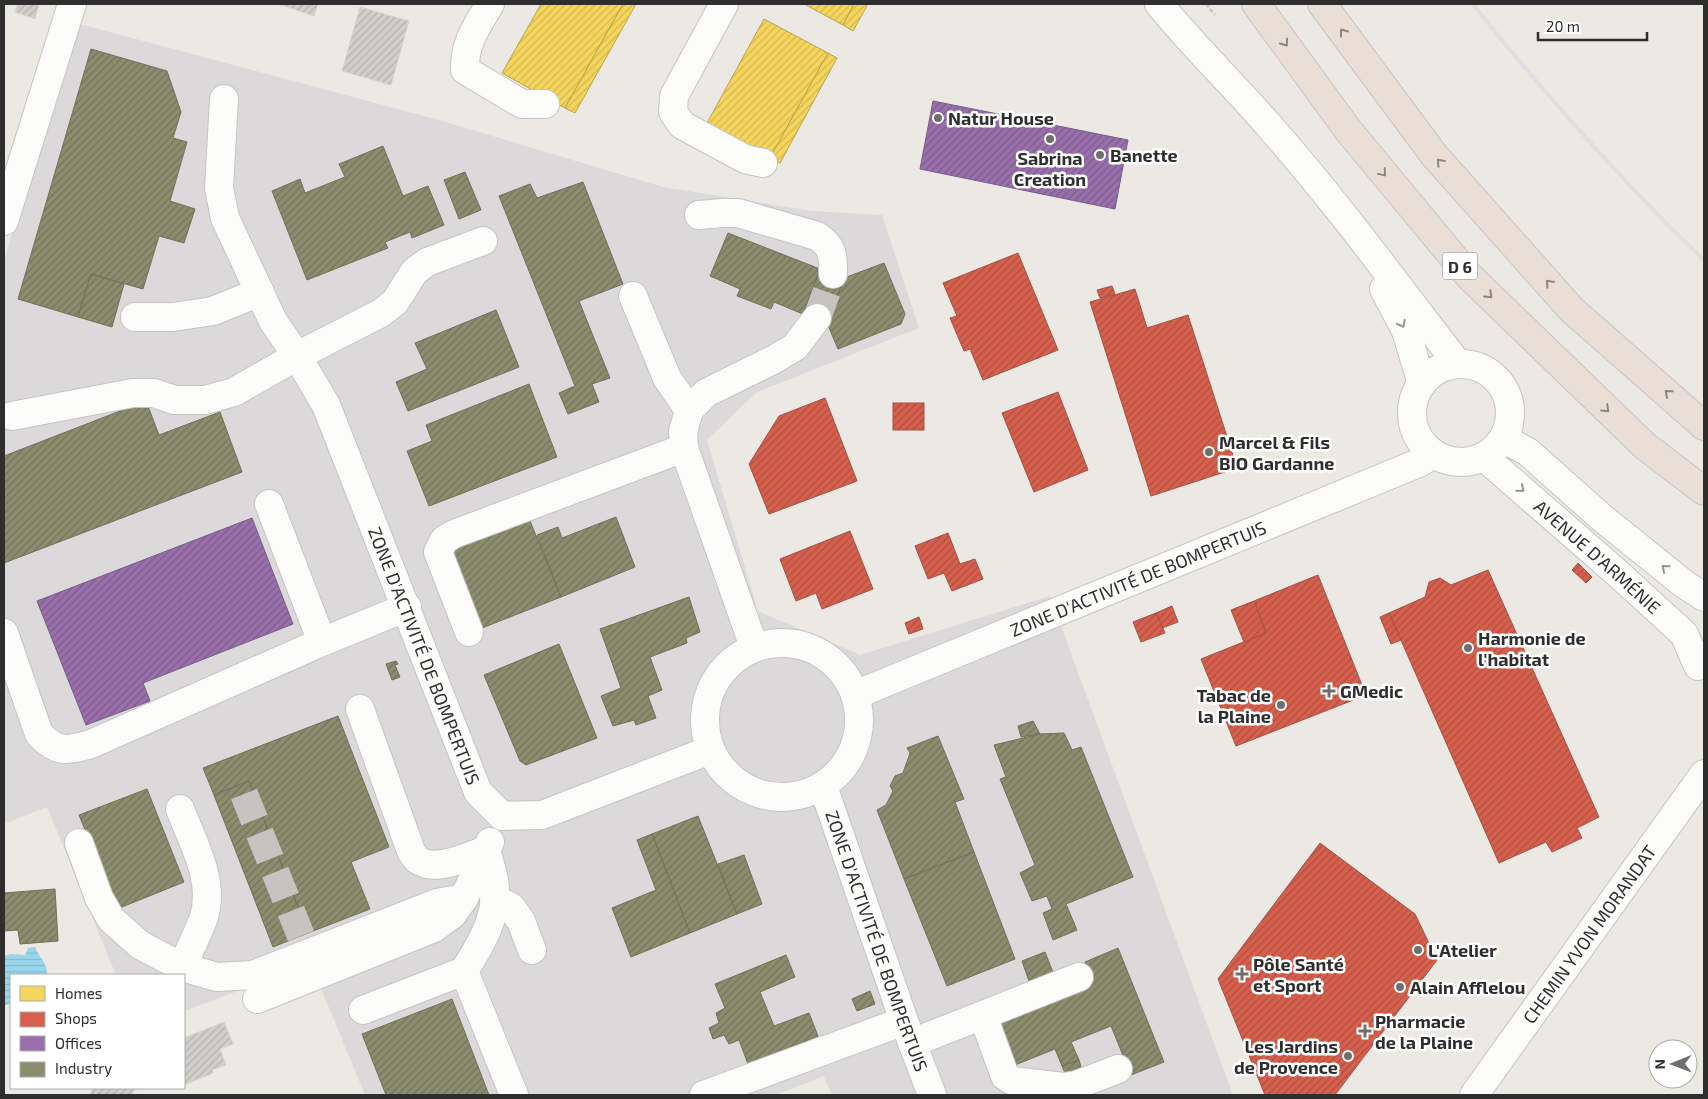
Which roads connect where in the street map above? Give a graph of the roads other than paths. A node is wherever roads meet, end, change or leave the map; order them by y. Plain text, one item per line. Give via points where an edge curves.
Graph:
1 (72, 4) edge
2 (490, 4) edge
3 (724, 4) edge
4 (1159, 4) edge
5 (1184, 4) edge
6 (1256, 4) edge
7 (1322, 4) edge
8 (224, 99) dead end
9 (545, 104) dead end
10 (1271, 127) junction
11 (763, 163) dead end
12 (699, 215) dead end
13 (1346, 219) junction
14 (4, 221) edge
15 (483, 242) dead end
16 (833, 274) tunnel mouth
17 (260, 292) junction
18 (633, 296) dead end
19 (135, 317) dead end
20 (816, 318) tunnel mouth
21 (297, 356) junction
22 (1457, 363) junction
23 (1422, 384) junction
24 (689, 410) junction
25 (12, 416) dead end
26 (1704, 426) edge
27 (1504, 439) junction
28 (684, 448) junction
29 (1484, 457) junction
30 (1427, 458) junction
31 (1704, 491) edge
32 (269, 504) dead end
33 (1704, 597) edge
34 (407, 607) junction
35 (469, 632) dead end
36 (4, 633) edge
37 (1704, 635) edge
38 (322, 642) junction
39 (754, 647) junction
40 (1701, 674) edge
41 (855, 695) junction
42 (360, 709) dead end
43 (710, 750) junction
44 (1704, 774) edge
45 (824, 786) junction
46 (180, 809) dead end
47 (502, 816) junction
48 (79, 843) dead end
49 (486, 850) junction
50 (464, 898) junction
51 (494, 899) junction
52 (532, 950) dead end
53 (182, 968) junction
54 (464, 971) junction
55 (1079, 977) dead end
56 (257, 998) dead end
57 (363, 1010) dead end
58 (983, 1016) junction
59 (908, 1032) junction
60 (1118, 1069) dead end
61 (514, 1095) edge
62 (704, 1095) edge
63 (932, 1095) edge
64 (1474, 1095) edge

1 - 14 street
2 - 9 street via 469,41 464,56 465,70 522,104
3 - 11 street via 674,96 674,112 682,126 745,159
4 - 10 street
5 - 10 street
6 -> 31 highway, D 6 via 1348,130 1468,276 1645,446
26 -> 7 highway via 1572,310 1434,155
8 - 17 street, ZONE D'ACTIVITÉ DE BOMPERTUIS via 219,188 224,218
10 - 13 street
12 - 16 street via 738,213 818,236 827,242 834,255
13 - 22 street
13 -> 23 street via 1406,331
15 - 21 street via 427,262 414,272 395,302 381,313
17 - 19 street via 213,311 173,317
17 - 21 street, ZONE D'ACTIVITÉ DE BOMPERTUIS via 273,321
18 - 24 street via 667,378
20 - 24 street via 795,347 706,393
21 - 25 street via 234,392 205,400 174,400 154,393 133,393
21 - 34 street, ZONE D'ACTIVITÉ DE BOMPERTUIS via 326,405
22 - 23 street via 1441,367
22 - 27 street via 1474,364 1501,382 1511,410 1510,425
23 - 30 street via 1412,405 1412,419
24 - 28 street via 683,432
27 - 29 street
33 -> 27 street, AVENUE D'ARMÉNIE via 1601,517 1528,452
28 - 35 street via 444,540 438,552
28 - 39 street
29 - 30 street via 1462,463
29 -> 40 street, AVENUE D'ARMÉNIE via 1684,634
30 - 41 street, ZONE D'ACTIVITÉ DE BOMPERTUIS
32 - 38 street
34 - 38 street
34 - 47 street, ZONE D'ACTIVITÉ DE BOMPERTUIS via 478,792
36 - 38 street via 39,734 50,745 70,750 91,744
37 - 40 street via 1698,652
39 - 41 street, ZONE D'ACTIVITÉ DE BOMPERTUIS via 779,642 803,645 825,656 843,673
39 - 43 street, ZONE D'ACTIVITÉ DE BOMPERTUIS via 733,659 716,678 707,701 704,725
41 - 45 street, ZONE D'ACTIVITÉ DE BOMPERTUIS via 860,720 855,746 842,768
42 - 49 street via 410,851 417,860 435,865
43 - 45 street, ZONE D'ACTIVITÉ DE BOMPERTUIS via 721,769 738,784 758,794 780,798 803,795
43 - 47 street via 542,815
44 - 64 street, CHEMIN YVON MORANDAT
45 - 59 street, ZONE D'ACTIVITÉ DE BOMPERTUIS
46 - 53 street via 205,876 208,896 204,917
47 - 49 street
48 - 53 street via 99,898 111,919 140,945
49 - 50 street
49 - 51 street via 495,882
50 - 53 street via 437,903 304,945 253,974 217,977
50 - 56 street via 452,915 434,928
51 - 52 street via 511,906 521,921
51 - 54 street via 493,914 484,938
54 - 57 street
54 - 61 street
55 - 58 street
58 - 59 street
58 - 60 street via 1005,1076 1013,1081 1062,1087
59 - 62 street
59 - 63 street, ZONE D'ACTIVITÉ DE BOMPERTUIS

